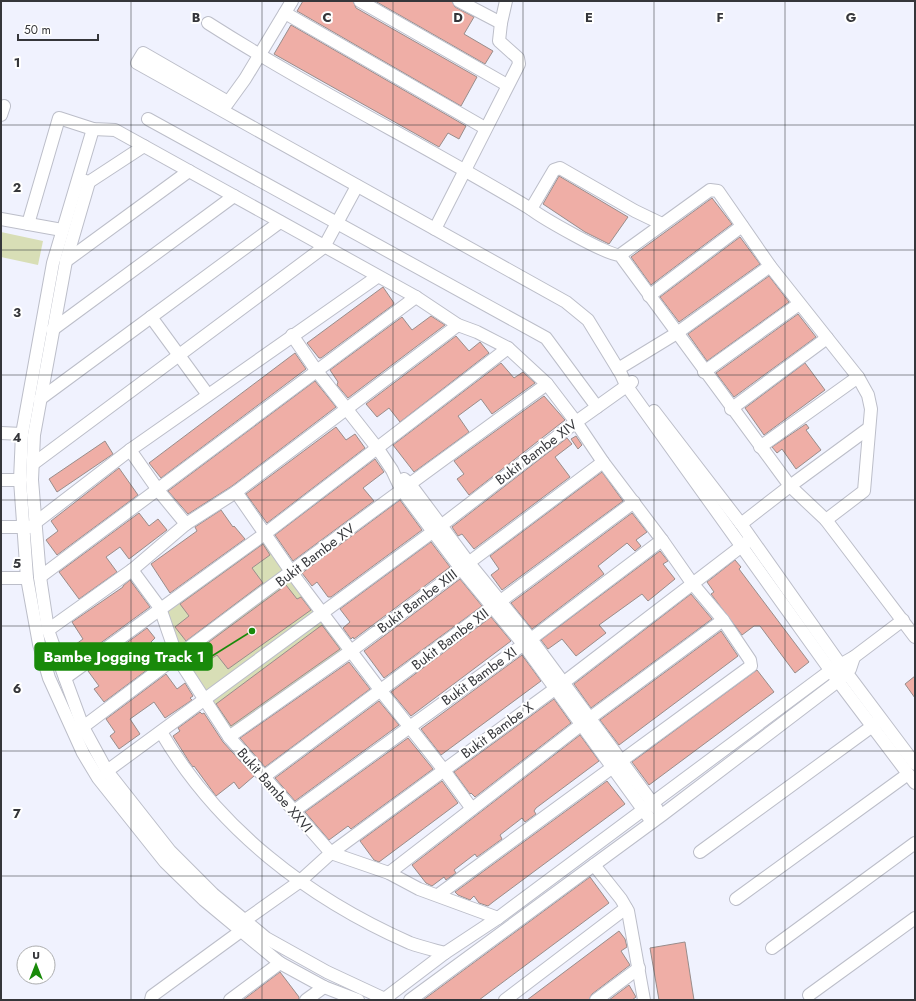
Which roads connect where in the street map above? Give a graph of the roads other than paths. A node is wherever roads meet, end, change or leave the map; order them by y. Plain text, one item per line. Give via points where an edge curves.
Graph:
1 (292, 1) edge
2 (360, 1) edge
3 (459, 1) edge
4 (506, 1) edge
5 (285, 13) junction
6 (208, 24) dead end
7 (501, 24) junction
8 (259, 56) junction
9 (507, 85) junction
10 (225, 106) junction
11 (148, 118) dead end
12 (485, 128) junction
13 (93, 129) junction
14 (144, 146) junction
15 (464, 169) junction
16 (188, 171) junction
17 (83, 180) junction
18 (357, 186) junction
19 (234, 196) junction
20 (531, 209) junction
21 (1, 219) edge
22 (280, 222) junction
23 (337, 223) junction
24 (28, 224) junction
25 (662, 224) junction
26 (742, 226) junction
27 (435, 228) junction
28 (62, 230) junction
29 (324, 247) junction
30 (620, 255) junction
31 (66, 261) junction
32 (770, 266) junction
33 (377, 277) junction
34 (649, 296) junction
35 (416, 297) junction
36 (799, 304) junction
37 (151, 317) junction
38 (458, 325) junction
39 (52, 330) junction
40 (677, 333) junction
41 (292, 335) junction
42 (827, 338) junction
43 (508, 348) junction
44 (179, 355) junction
45 (316, 370) junction
46 (704, 372) junction
47 (624, 378) junction
48 (858, 378) junction
49 (547, 384) junction
50 (208, 395) junction
51 (40, 399) junction
52 (597, 407) junction
53 (346, 408) junction
54 (732, 409) junction
55 (576, 422) junction
56 (869, 428) junction
57 (1, 433) edge
58 (22, 434) junction
59 (760, 447) junction
60 (378, 448) junction
61 (130, 450) junction
62 (603, 462) junction
63 (33, 464) junction
64 (1, 480) edge
65 (20, 480) junction
66 (406, 486) junction
67 (790, 486) junction
68 (158, 490) junction
69 (236, 492) junction
70 (634, 502) junction
71 (826, 520) junction
72 (186, 524) junction
73 (741, 524) junction
74 (35, 525) junction
75 (1, 527) edge
76 (23, 527) junction
77 (438, 528) junction
78 (266, 533) junction
79 (662, 540) junction
80 (746, 543) junction
81 (465, 566) junction
82 (132, 570) junction
83 (292, 573) junction
84 (40, 577) junction
85 (1, 578) edge
86 (27, 578) junction
87 (692, 583) junction
88 (497, 604) junction
89 (160, 608) junction
90 (324, 612) junction
91 (723, 620) junction
92 (903, 620) junction
93 (48, 630) junction
94 (915, 637) edge
95 (527, 641) junction
96 (351, 651) junction
97 (176, 657) junction
98 (839, 669) junction
99 (65, 678) junction
100 (838, 680) junction
101 (559, 685) junction
102 (381, 691) junction
103 (203, 700) junction
104 (586, 722) junction
105 (878, 723) junction
106 (410, 726) junction
107 (83, 727) junction
108 (161, 732) junction
109 (229, 737) junction
110 (617, 764) junction
111 (443, 769) junction
112 (107, 771) junction
113 (913, 774) edge
114 (265, 776) junction
115 (647, 806) junction
116 (472, 809) junction
117 (294, 811) junction
118 (657, 818) junction
119 (915, 843) edge
120 (700, 852) dead end
121 (330, 853) junction
122 (594, 866) junction
123 (389, 872) junction
124 (299, 882) junction
125 (438, 895) junction
126 (736, 900) dead end
127 (626, 908) junction
128 (498, 918) junction
129 (915, 918) edge
130 (242, 926) junction
131 (772, 948) dead end
132 (445, 953) junction
133 (280, 963) junction
134 (639, 968) junction
135 (324, 987) junction
136 (809, 995) dead end
137 (151, 1000) edge
138 (230, 1000) edge
139 (306, 1000) edge
140 (358, 1000) edge
141 (385, 1000) edge
142 (410, 1000) edge
143 (505, 1000) edge
144 (596, 1000) edge
145 (644, 1000) edge

1 - 5 street
2 - 9 street
3 - 7 street
4 - 7 street
5 - 8 street
5 - 12 street
6 - 8 street
7 - 9 street via 499,41 519,61
8 - 10 street
8 - 15 street
9 - 12 street
10 - 10 street via 137,63 143,53
10 - 18 street
11 - 23 street
12 - 15 street
13 - 14 street via 116,130
13 - 17 street
13 - 24 street via 59,118
14 - 16 street
14 - 17 street
15 - 20 street
15 - 27 street
16 - 19 street
16 - 31 street
17 - 28 street
17 - 31 street
18 - 23 street
18 - 27 street
19 - 22 street
19 - 39 street
20 - 25 street via 554,170 560,168 634,211
20 - 30 street via 600,248
21 - 24 street
22 - 29 street
22 - 37 street
23 - 29 street
23 - 52 street via 546,338
24 - 28 street
25 - 26 street via 710,190 716,190
25 - 30 street
26 - 32 street
26 - 34 street
27 - 47 street via 566,302 588,320
28 - 58 street via 42,317
29 - 33 street
29 - 44 street
30 - 34 street
31 - 39 street
32 - 36 street
32 - 40 street, Bukit Bambe XIV
33 - 35 street
33 - 41 street
34 - 40 street
35 - 38 street
35 - 45 street
36 - 42 street
36 - 46 street
37 - 44 street
37 - 51 street
38 - 43 street
38 - 53 street
39 - 51 street
40 - 46 street
40 - 47 street, Bukit Bambe XIV
41 - 45 street
41 - 50 street
42 - 48 street
42 - 54 street
43 - 49 street
43 - 60 street
44 - 50 street
44 - 63 street
45 - 53 street
45 - 68 street
46 - 54 street
47 - 52 street, Bukit Bambe XIV
47 - 73 street
47 - 80 street
48 - 56 street via 870,402
48 - 59 street
49 - 55 street
49 - 66 street, Bukit Bambe XV
50 - 61 street
51 - 63 street via 34,436
52 - 55 street, Bukit Bambe XIV
53 - 60 street
53 - 69 street
54 - 59 street
55 - 62 street
55 - 77 street, Bukit Bambe XIV
56 - 67 street
56 - 71 street via 864,491
57 - 58 street
58 - 65 street
59 - 67 street
60 - 66 street
60 - 78 street
61 - 68 street
61 - 74 street
62 - 70 street
62 - 81 street, Bukit Bambe XIII
63 - 74 street
64 - 65 street
65 - 76 street
66 - 77 street
66 - 83 street, Bukit Bambe XV
67 - 71 street
67 - 73 street
68 - 72 street
68 - 84 street
69 - 72 street
69 - 78 street
70 - 79 street
70 - 88 street, Bukit Bambe XII
71 - 92 street
72 - 82 street
73 - 80 street
74 - 76 street
74 - 84 street
75 - 76 street
76 - 86 street
77 - 81 street
77 - 90 street, Bukit Bambe XIV
78 - 83 street
78 - 89 street
79 - 87 street
79 - 95 street, Bukit Bambe XI
80 - 87 street, Bukit Bambe X
80 - 98 street
81 - 88 street
81 - 96 street, Bukit Bambe XIII
82 - 89 street, Bukit Bambe XXVI
82 - 93 street
83 - 90 street
83 - 97 street, Bukit Bambe XV
84 - 93 street
85 - 86 street
86 - 130 street via 39,644 49,678 82,753 98,778 165,862 204,900
87 - 91 street
87 - 101 street, Bukit Bambe X
88 - 95 street
88 - 102 street, Bukit Bambe XII
89 - 97 street, Bukit Bambe XXVI
89 - 99 street
90 - 96 street
90 - 103 street, Bukit Bambe XIV
91 - 104 street
91 - 110 street via 750,660 751,666
92 - 94 street
92 - 98 street
93 - 99 street
95 - 101 street
95 - 106 street, Bukit Bambe XI
96 - 102 street
96 - 109 street, Bukit Bambe XIII
97 - 103 street, Bukit Bambe XXVI
97 - 107 street, Bukit Bambe XV
98 - 100 street
98 - 105 street
98 - 115 street
99 - 107 street
100 - 105 street
100 - 118 street
101 - 104 street
101 - 111 street, Bukit Bambe X
102 - 106 street
102 - 114 street, Bukit Bambe XII
103 - 108 street, Bukit Bambe XIV
103 - 109 street, Bukit Bambe XXVI
104 - 110 street
104 - 116 street
105 - 113 street
105 - 120 street
106 - 111 street
106 - 117 street, Bukit Bambe XI
107 - 112 street
108 - 112 street, Bukit Bambe XIV
108 - 124 street via 178,761 206,797 243,836
109 - 114 street, Bukit Bambe XXVI
110 - 115 street
110 - 125 street
111 - 116 street
111 - 121 street, Bukit Bambe X
112 - 130 street via 170,851
113 - 126 street
114 - 117 street, Bukit Bambe XXVI
115 - 118 street
115 - 128 street
116 - 123 street
117 - 121 street, Bukit Bambe XXVI
118 - 122 street
119 - 131 street
121 - 123 street
121 - 124 street, Bukit Bambe X
122 - 127 street via 622,899
122 - 142 street
123 - 125 street via 418,889
124 - 130 street, Bukit Bambe X
124 - 132 street via 349,913 412,944
125 - 128 street
127 - 134 street
127 - 143 street
128 - 132 street
129 - 136 street
130 - 133 street
130 - 137 street, Bukit Bambe X via 152,996
130 - 141 street
132 - 141 street
133 - 135 street
133 - 138 street
134 - 144 street
134 - 145 street
135 - 139 street
135 - 140 street

